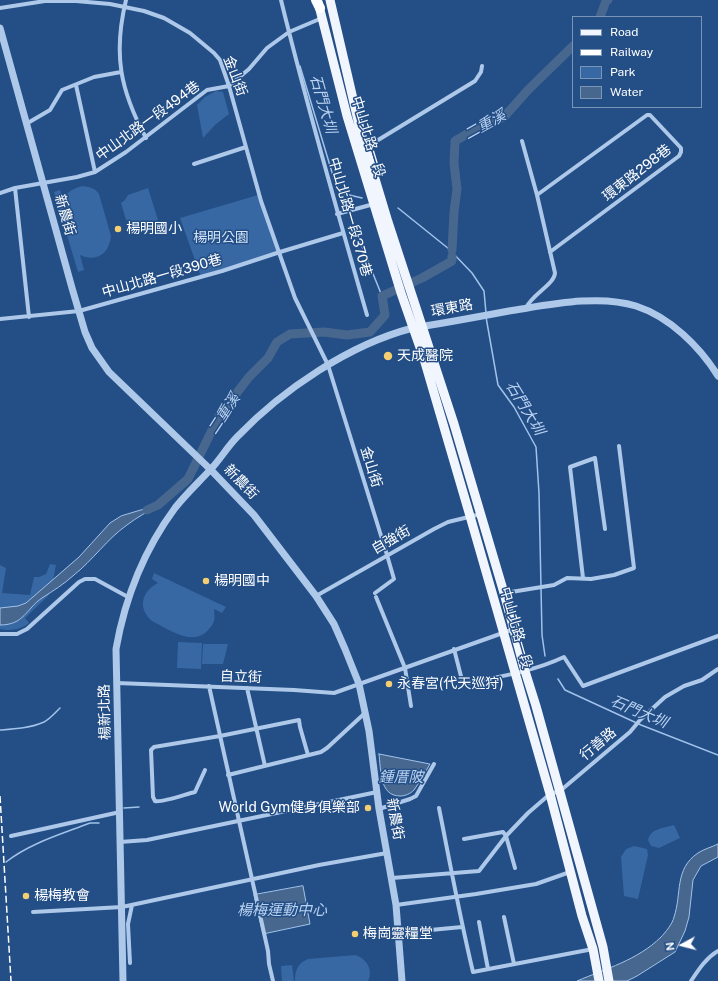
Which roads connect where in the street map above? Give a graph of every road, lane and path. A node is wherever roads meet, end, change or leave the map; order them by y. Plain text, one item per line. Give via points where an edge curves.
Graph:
1 (126, 0) edge
2 (281, 0) edge
3 (330, 0) edge
4 (45, 1) edge
5 (318, 5) edge
6 (124, 6) junction
7 (0, 8) edge
8 (0, 28) edge
9 (291, 31) junction
10 (482, 66) dead end
11 (121, 72) junction
12 (76, 85) junction
13 (229, 86) junction
14 (349, 87) junction
15 (340, 89) junction
16 (26, 124) junction
17 (146, 138) junction
18 (522, 141) dead end
19 (246, 147) junction
20 (361, 149) junction
21 (194, 164) dead end
22 (95, 172) junction
23 (42, 183) junction
24 (15, 188) junction
25 (0, 193) edge
26 (536, 195) junction
27 (369, 205) junction
28 (337, 214) junction
29 (342, 233) junction
30 (280, 252) junction
31 (550, 252) junction
32 (526, 308) junction
33 (79, 311) junction
34 (367, 315) dead end
35 (29, 316) junction
36 (0, 319) edge
37 (423, 326) junction
38 (413, 328) junction
39 (328, 365) junction
40 (718, 376) edge
41 (619, 446) dead end
42 (210, 470) junction
43 (481, 514) junction
44 (470, 516) junction
45 (605, 529) dead end
46 (387, 555) junction
47 (583, 578) junction
48 (504, 593) junction
49 (316, 596) junction
50 (128, 597) junction
51 (514, 628) junction
52 (503, 632) junction
53 (0, 634) edge
54 (718, 636) edge
55 (454, 649) junction
56 (405, 668) junction
57 (718, 670) edge
58 (525, 671) junction
59 (515, 674) junction
60 (117, 683) junction
61 (359, 684) junction
62 (209, 686) junction
63 (247, 688) junction
64 (411, 706) dead end
65 (365, 713) junction
66 (256, 728) junction
67 (220, 736) junction
68 (308, 755) junction
69 (434, 764) dead end
70 (265, 766) junction
71 (205, 770) dead end
72 (228, 775) junction
73 (560, 790) junction
74 (377, 792) junction
75 (550, 794) junction
76 (439, 808) dead end
77 (379, 809) junction
78 (120, 812) junction
79 (239, 821) junction
80 (12, 836) dead end
81 (506, 836) junction
82 (464, 839) dead end
83 (120, 842) junction
84 (387, 853) junction
85 (515, 868) dead end
86 (570, 872) junction
87 (453, 874) junction
88 (392, 878) junction
89 (252, 880) junction
90 (456, 896) junction
91 (132, 905) junction
92 (396, 905) junction
93 (122, 907) junction
94 (33, 912) dead end
95 (504, 917) dead end
96 (479, 922) dead end
97 (462, 926) junction
98 (399, 933) junction
99 (603, 947) junction
100 (593, 949) junction
101 (718, 951) edge
102 (130, 963) dead end
103 (514, 964) junction
104 (488, 969) junction
105 (598, 976) edge
106 (123, 981) edge
107 (273, 981) edge
108 (402, 981) edge
109 (609, 981) edge
110 (691, 981) edge

1 - 6 street
2 - 9 street, 中山北路一段370巷
3 - 14 main road, 中山北路一段
4 - 6 street, 金山街
4 - 7 street, 金山街
5 - 9 street
5 - 15 main road, 中山北路一段
6 - 11 street via 119,41
6 - 13 street, 金山街 via 164,18 190,33 220,60
8 - 16 street, 新農街
9 - 13 street via 267,48 249,69
9 - 28 street, 中山北路一段370巷
10 - 20 street via 475,81
11 - 12 street
11 - 17 street via 131,109
12 - 16 street via 62,90 50,110
12 - 22 street, 中山北路一段494巷
13 - 17 street, 中山北路一段494巷 via 207,90
13 - 19 street, 金山街
14 - 15 main road
14 - 20 main road, 中山北路一段
15 - 20 main road, 中山北路一段
16 - 23 street, 新農街
17 - 22 street, 中山北路一段494巷
18 - 26 street
19 - 21 street
19 - 30 street, 金山街 via 261,201
20 - 27 main road, 中山北路一段
20 - 37 main road, 中山北路一段
22 - 23 street, 中山北路一段494巷
23 - 24 street, 中山北路一段494巷
23 - 33 street, 新農街
24 - 25 street, 中山北路一段494巷
24 - 35 street
26 - 31 street
26 - 31 street, 環東路298巷 via 647,115 681,148 679,156
27 - 28 street
27 - 38 main road, 中山北路一段 via 398,280
28 - 29 street, 中山北路一段370巷
29 - 30 street, 中山北路一段390巷
29 - 34 street, 中山北路一段370巷
30 - 33 street, 中山北路一段390巷
30 - 39 street, 金山街 via 295,298
31 - 32 street via 554,277 529,301
32 - 37 street, 環東路
32 - 40 street, 環東路 via 596,301 618,302 637,307 665,320 691,342
33 - 35 street, 中山北路一段390巷
33 - 42 street, 新農街 via 85,332 109,372
35 - 36 street, 中山北路一段390巷
37 - 38 street, 環東路
37 - 43 main road, 中山北路一段
38 - 39 street, 環東路 via 384,337
38 - 44 main road, 中山北路一段
39 - 42 street, 環東路 via 266,408 236,438
39 - 46 street, 金山街
41 - 47 street via 634,568 614,575
42 - 49 street, 新農街 via 254,515
42 - 50 street, 楊新北路 via 175,508 148,550
43 - 44 street, 自強街
43 - 48 main road, 中山北路一段
44 - 46 street, 自強街 via 448,522
44 - 52 main road, 中山北路一段
45 - 47 street via 595,458 570,467
46 - 49 street, 自強街
46 - 56 street, 金山街 via 394,579 376,595
47 - 48 street via 567,578 554,585
48 - 51 main road, 中山北路一段
49 - 61 street, 新農街 via 338,632
50 - 53 street via 95,579 85,579 27,628 17,634
50 - 60 street, 楊新北路 via 116,649
51 - 52 street, 自立街
51 - 58 main road, 中山北路一段
52 - 55 street, 自立街
52 - 59 main road, 中山北路一段
54 - 58 street via 583,686 564,657
55 - 56 street, 自立街
55 - 59 street via 463,684
56 - 61 street, 自立街
56 - 64 street
57 - 73 street, 行善路 via 665,697 636,726
58 - 59 street
58 - 73 main road, 中山北路一段
59 - 75 main road, 中山北路一段
60 - 62 street
60 - 78 street, 楊新北路
61 - 63 street, 自立街 via 334,693
61 - 65 street, 新農街
62 - 63 street, 自立街
62 - 67 street, 自立街
63 - 66 street
65 - 68 street via 327,748
65 - 74 street, 新農街
66 - 67 street
66 - 68 street via 299,720
66 - 70 street
67 - 71 street via 154,747 151,750 152,797 155,801 162,802 195,792
67 - 72 street, 自立街
68 - 70 street
69 - 77 street via 416,796
70 - 72 street
72 - 79 street, 自立街
73 - 75 street, 行善路
73 - 99 main road, 中山北路一段
74 - 77 street, 新農街
74 - 79 street
75 - 81 street
75 - 86 main road, 中山北路一段
76 - 87 street
77 - 84 street, 新農街
78 - 80 street
78 - 83 street, 楊新北路
79 - 83 street via 147,840
79 - 89 street, 自立街
81 - 82 street via 503,832
81 - 85 street
81 - 87 street via 479,871
83 - 93 street, 楊新北路
84 - 88 street, 新農街
84 - 89 street
86 - 90 street via 536,884
86 - 100 main road, 中山北路一段
87 - 88 street
87 - 90 street
88 - 92 street, 新農街
89 - 91 street
89 - 107 street, 自立街
90 - 92 street
90 - 97 street
91 - 93 street
91 - 102 street via 128,924
92 - 98 street, 新農街
93 - 94 street
93 - 106 street, 楊新北路
95 - 103 street
96 - 104 street
97 - 98 street
97 - 104 street via 473,972
98 - 108 street, 新農街
99 - 100 street
99 - 109 main road, 中山北路一段
100 - 103 street
100 - 105 main road, 中山北路一段
101 - 110 street via 709,956
103 - 104 street

